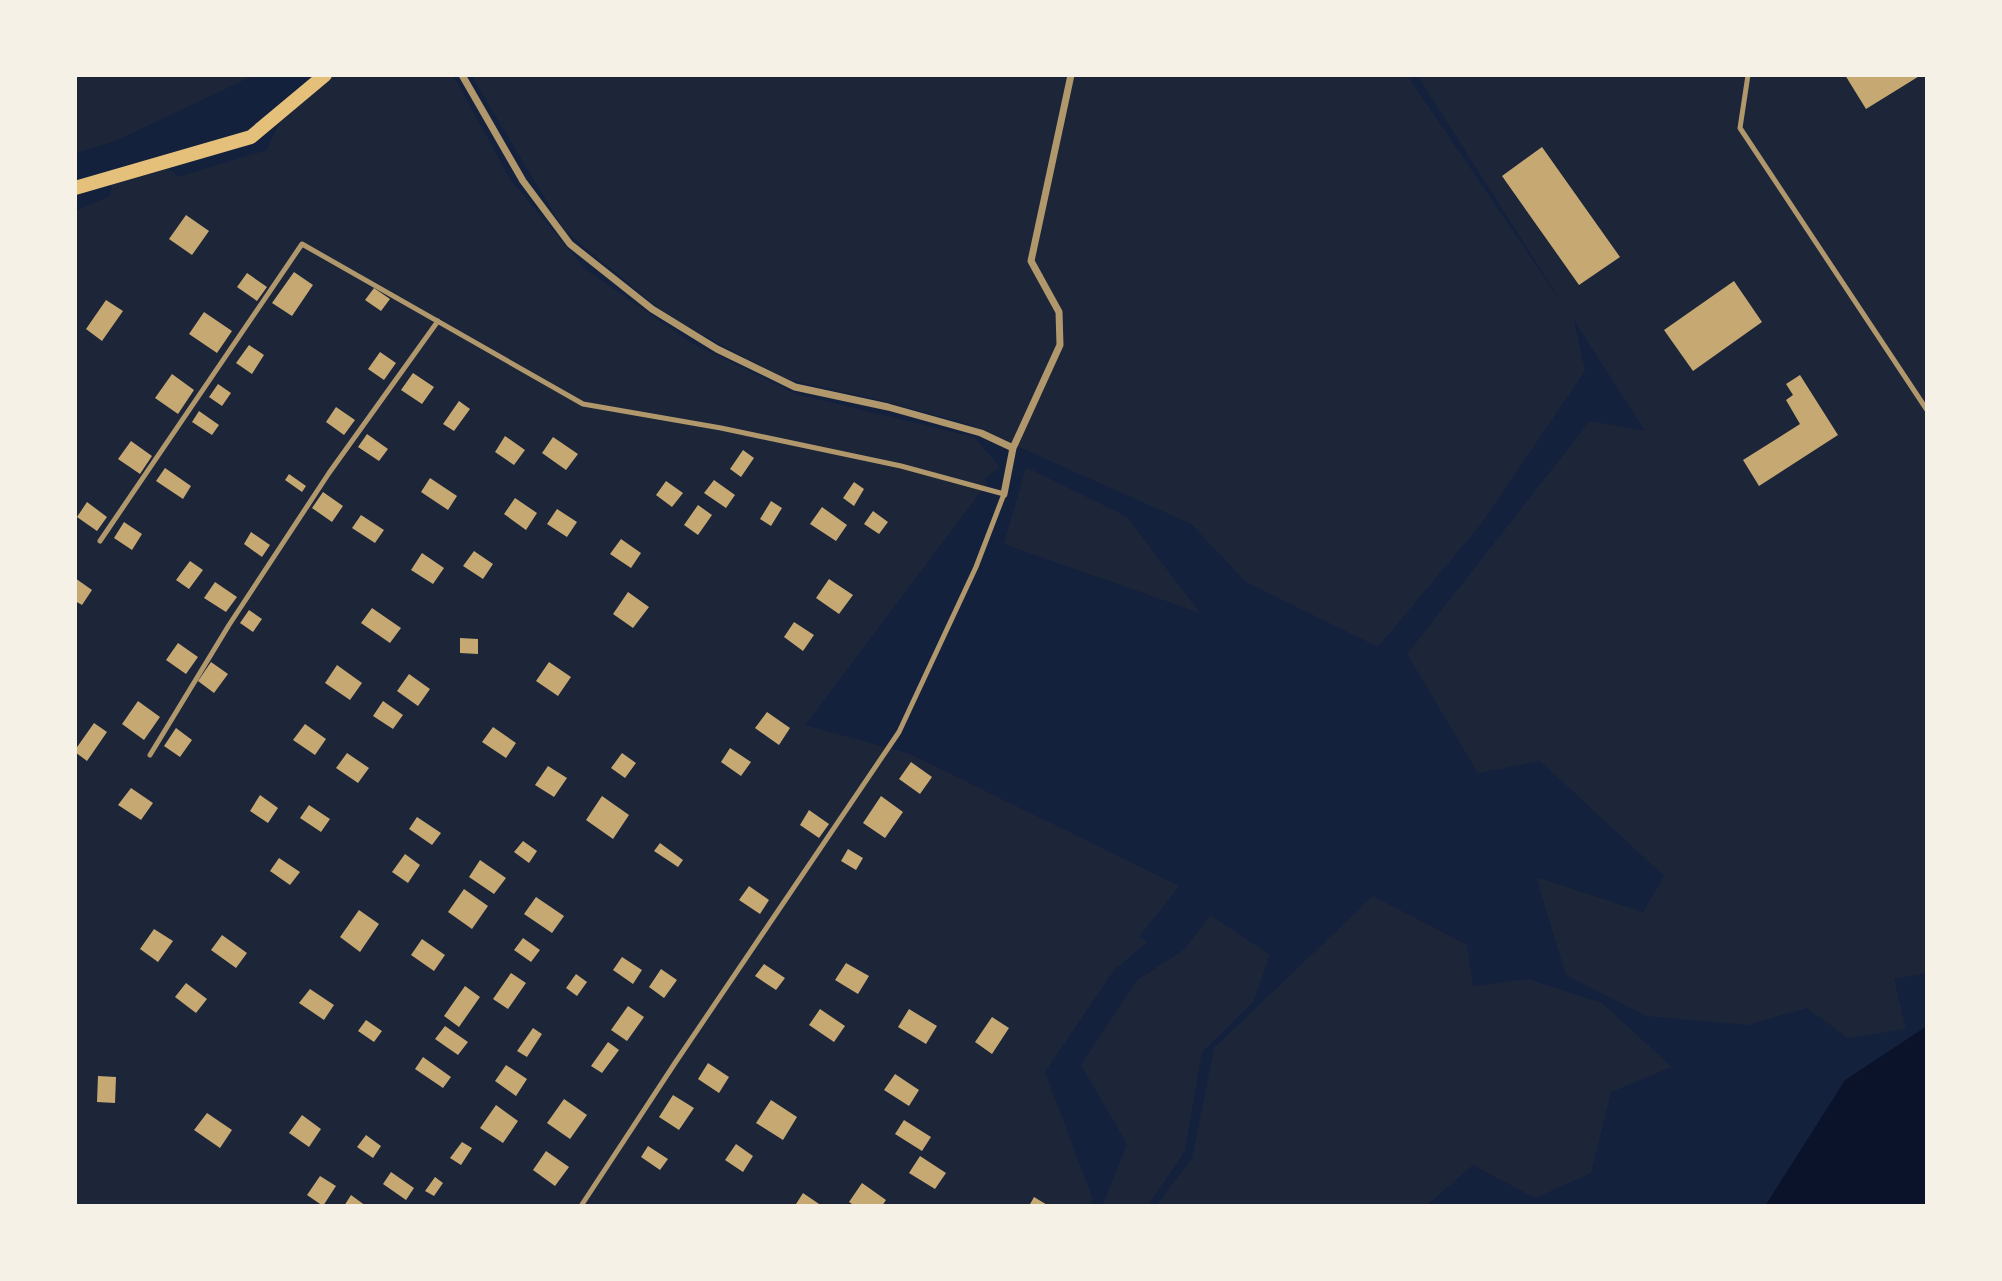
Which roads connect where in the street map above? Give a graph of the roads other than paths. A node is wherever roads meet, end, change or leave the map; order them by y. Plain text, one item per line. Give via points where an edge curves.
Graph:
1 (325, 75) edge
2 (462, 75) edge
3 (1071, 75) edge
4 (1748, 75) edge
5 (75, 188) edge
6 (438, 321) junction
7 (1927, 410) edge
8 (1013, 448) junction
9 (1004, 494) junction
10 (100, 541) dead end
11 (149, 755) dead end
12 (581, 1206) edge

1 - 5 main road via 251,137
2 - 8 street via 523,181 570,244 652,309 717,349 795,387 981,433
3 - 8 street via 1031,261 1059,312 1060,345
4 - 7 lane via 1740,128
6 - 9 lane via 583,404 875,460
6 - 10 lane via 302,244
6 - 11 lane via 329,473
8 - 9 street
9 - 12 lane via 976,567 899,732

